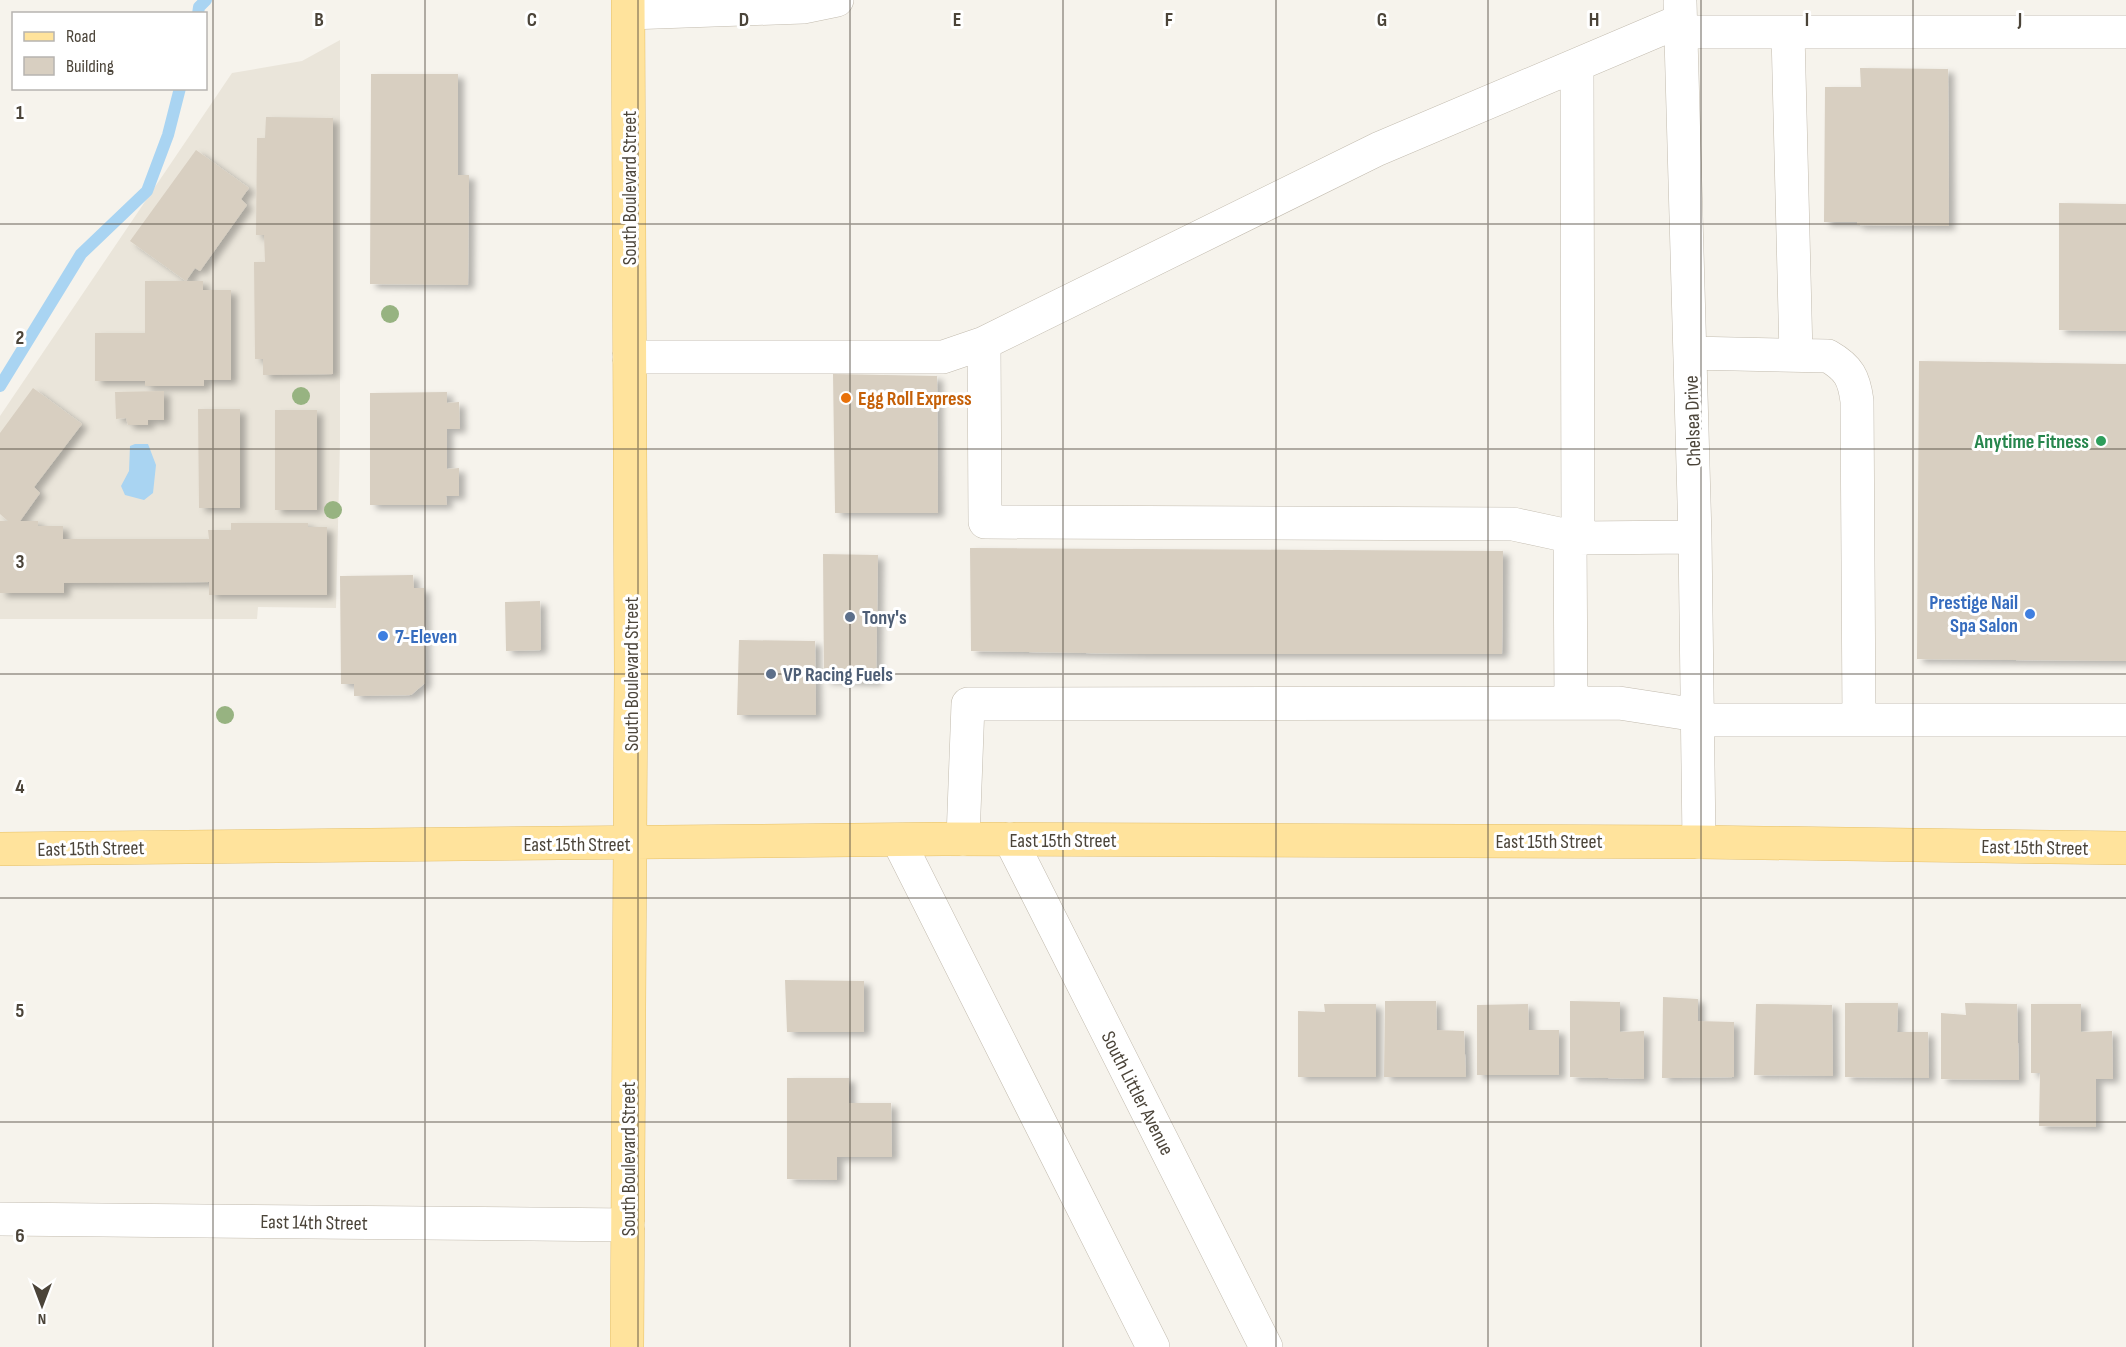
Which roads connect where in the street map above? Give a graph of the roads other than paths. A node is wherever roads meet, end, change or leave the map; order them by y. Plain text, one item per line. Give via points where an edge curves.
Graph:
1 (837, 0) edge
2 (629, 6) edge
3 (1680, 18) edge
4 (2126, 32) edge
5 (1788, 33) junction
6 (1577, 65) junction
7 (984, 344) junction
8 (1690, 353) junction
9 (1796, 356) junction
10 (629, 357) junction
11 (1574, 537) junction
12 (1695, 537) junction
13 (1571, 703) junction
14 (1697, 717) junction
15 (1859, 720) junction
16 (2126, 720) edge
17 (898, 840) junction
18 (963, 840) junction
19 (1010, 840) junction
20 (1700, 842) junction
21 (631, 843) junction
22 (2126, 848) edge
23 (0, 849) edge
24 (0, 1219) edge
25 (628, 1224) junction
26 (627, 1347) edge
27 (1152, 1347) edge
28 (1266, 1347) edge

1 - 2 street via 803,7
2 - 10 main road, South Boulevard Street
3 - 5 street
3 - 6 street
3 - 8 street, Chelsea Drive
4 - 5 street
5 - 9 street
6 - 7 street via 1378,149
6 - 11 street
7 - 10 street via 943,357
7 - 11 street via 985,522 1513,524
8 - 9 street
8 - 12 street, Chelsea Drive
9 - 15 street via 1828,356 1845,366 1854,378
10 - 21 main road, South Boulevard Street
11 - 12 street
11 - 13 street
12 - 14 street, Chelsea Drive
13 - 14 street via 1619,703
13 - 18 street via 968,704
14 - 15 street
14 - 20 street, Chelsea Drive
15 - 16 street
17 - 18 main road, East 15th Street
17 - 21 main road, East 15th Street
17 - 27 street
18 - 19 main road, East 15th Street
19 - 20 main road, East 15th Street
19 - 28 street, South Littler Avenue
20 - 22 main road, East 15th Street
21 - 23 main road, East 15th Street
21 - 25 main road, South Boulevard Street
24 - 25 street, East 14th Street
25 - 26 main road, South Boulevard Street

